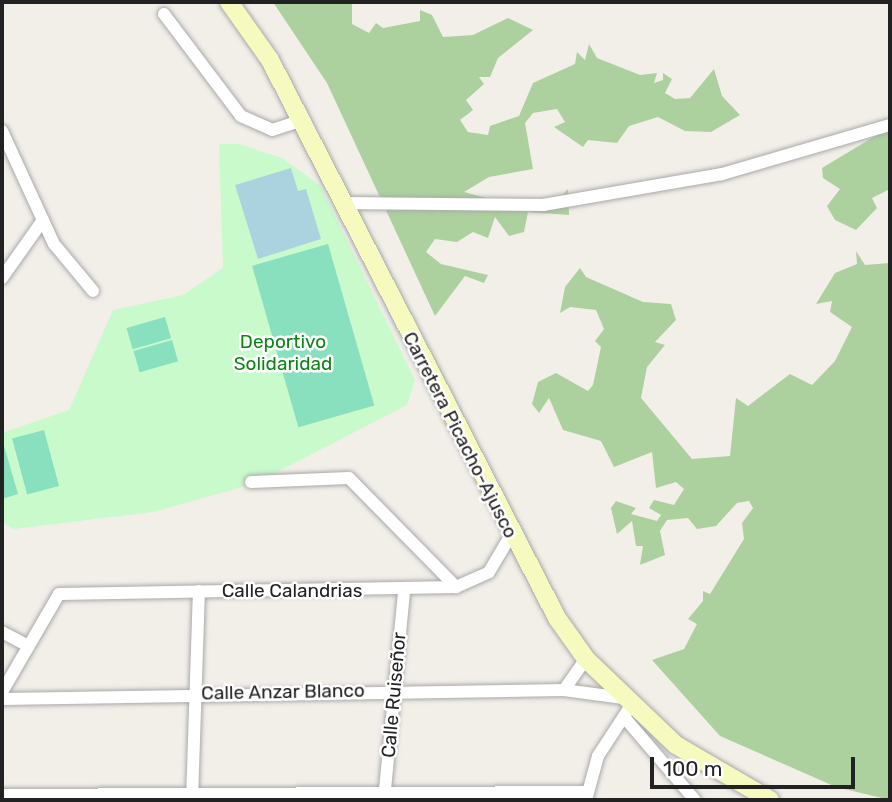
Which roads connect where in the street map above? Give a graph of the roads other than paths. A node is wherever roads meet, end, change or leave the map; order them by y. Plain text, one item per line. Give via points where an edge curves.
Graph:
1 (229, 2) edge
2 (164, 14) dead end
3 (299, 121) junction
4 (890, 125) edge
5 (2, 131) edge
6 (341, 203) junction
7 (43, 220) junction
8 (2, 278) edge
9 (93, 291) dead end
10 (251, 482) dead end
11 (511, 535) junction
12 (456, 587) junction
13 (404, 590) junction
14 (199, 591) junction
15 (2, 632) edge
16 (28, 646) junction
17 (586, 659) junction
18 (564, 690) junction
19 (395, 691) junction
20 (2, 692) edge
21 (196, 693) junction
22 (2, 699) edge
23 (626, 707) junction
24 (2, 795) edge
25 (586, 796) edge
26 (192, 798) edge
27 (385, 798) edge
28 (695, 800) edge
29 (770, 800) edge

1 - 3 main road, Carretera Picacho-Ajusco via 270,60
2 - 3 street via 241,116 257,128
3 - 6 main road, Carretera Picacho-Ajusco
4 - 6 street via 722,174 543,205
5 - 7 street
6 - 11 main road, Carretera Picacho-Ajusco
7 - 8 street
7 - 9 street
10 - 12 street via 349,478
11 - 12 street, Calle Calandrias via 489,572
11 - 17 main road, Carretera Picacho-Ajusco
12 - 13 street, Calle Calandrias
13 - 14 street, Calle Calandrias
13 - 19 street, Calle Ruiseñor
14 - 16 street, Calle Calandrias via 68,592 51,601
14 - 21 street
15 - 16 street
16 - 20 street
17 - 18 street
17 - 23 main road, Carretera Picacho-Ajusco
18 - 19 street, Calle Anzar Blanco
18 - 23 street, Calle Anzar Blanco
19 - 21 street, Calle Anzar Blanco
19 - 27 street, Calle Ruiseñor
21 - 22 street, Calle Anzar Blanco
21 - 26 street
23 - 25 street via 598,756
23 - 28 street
23 - 29 main road, Carretera Picacho-Ajusco via 676,745
24 - 26 street
25 - 27 street
26 - 27 street

